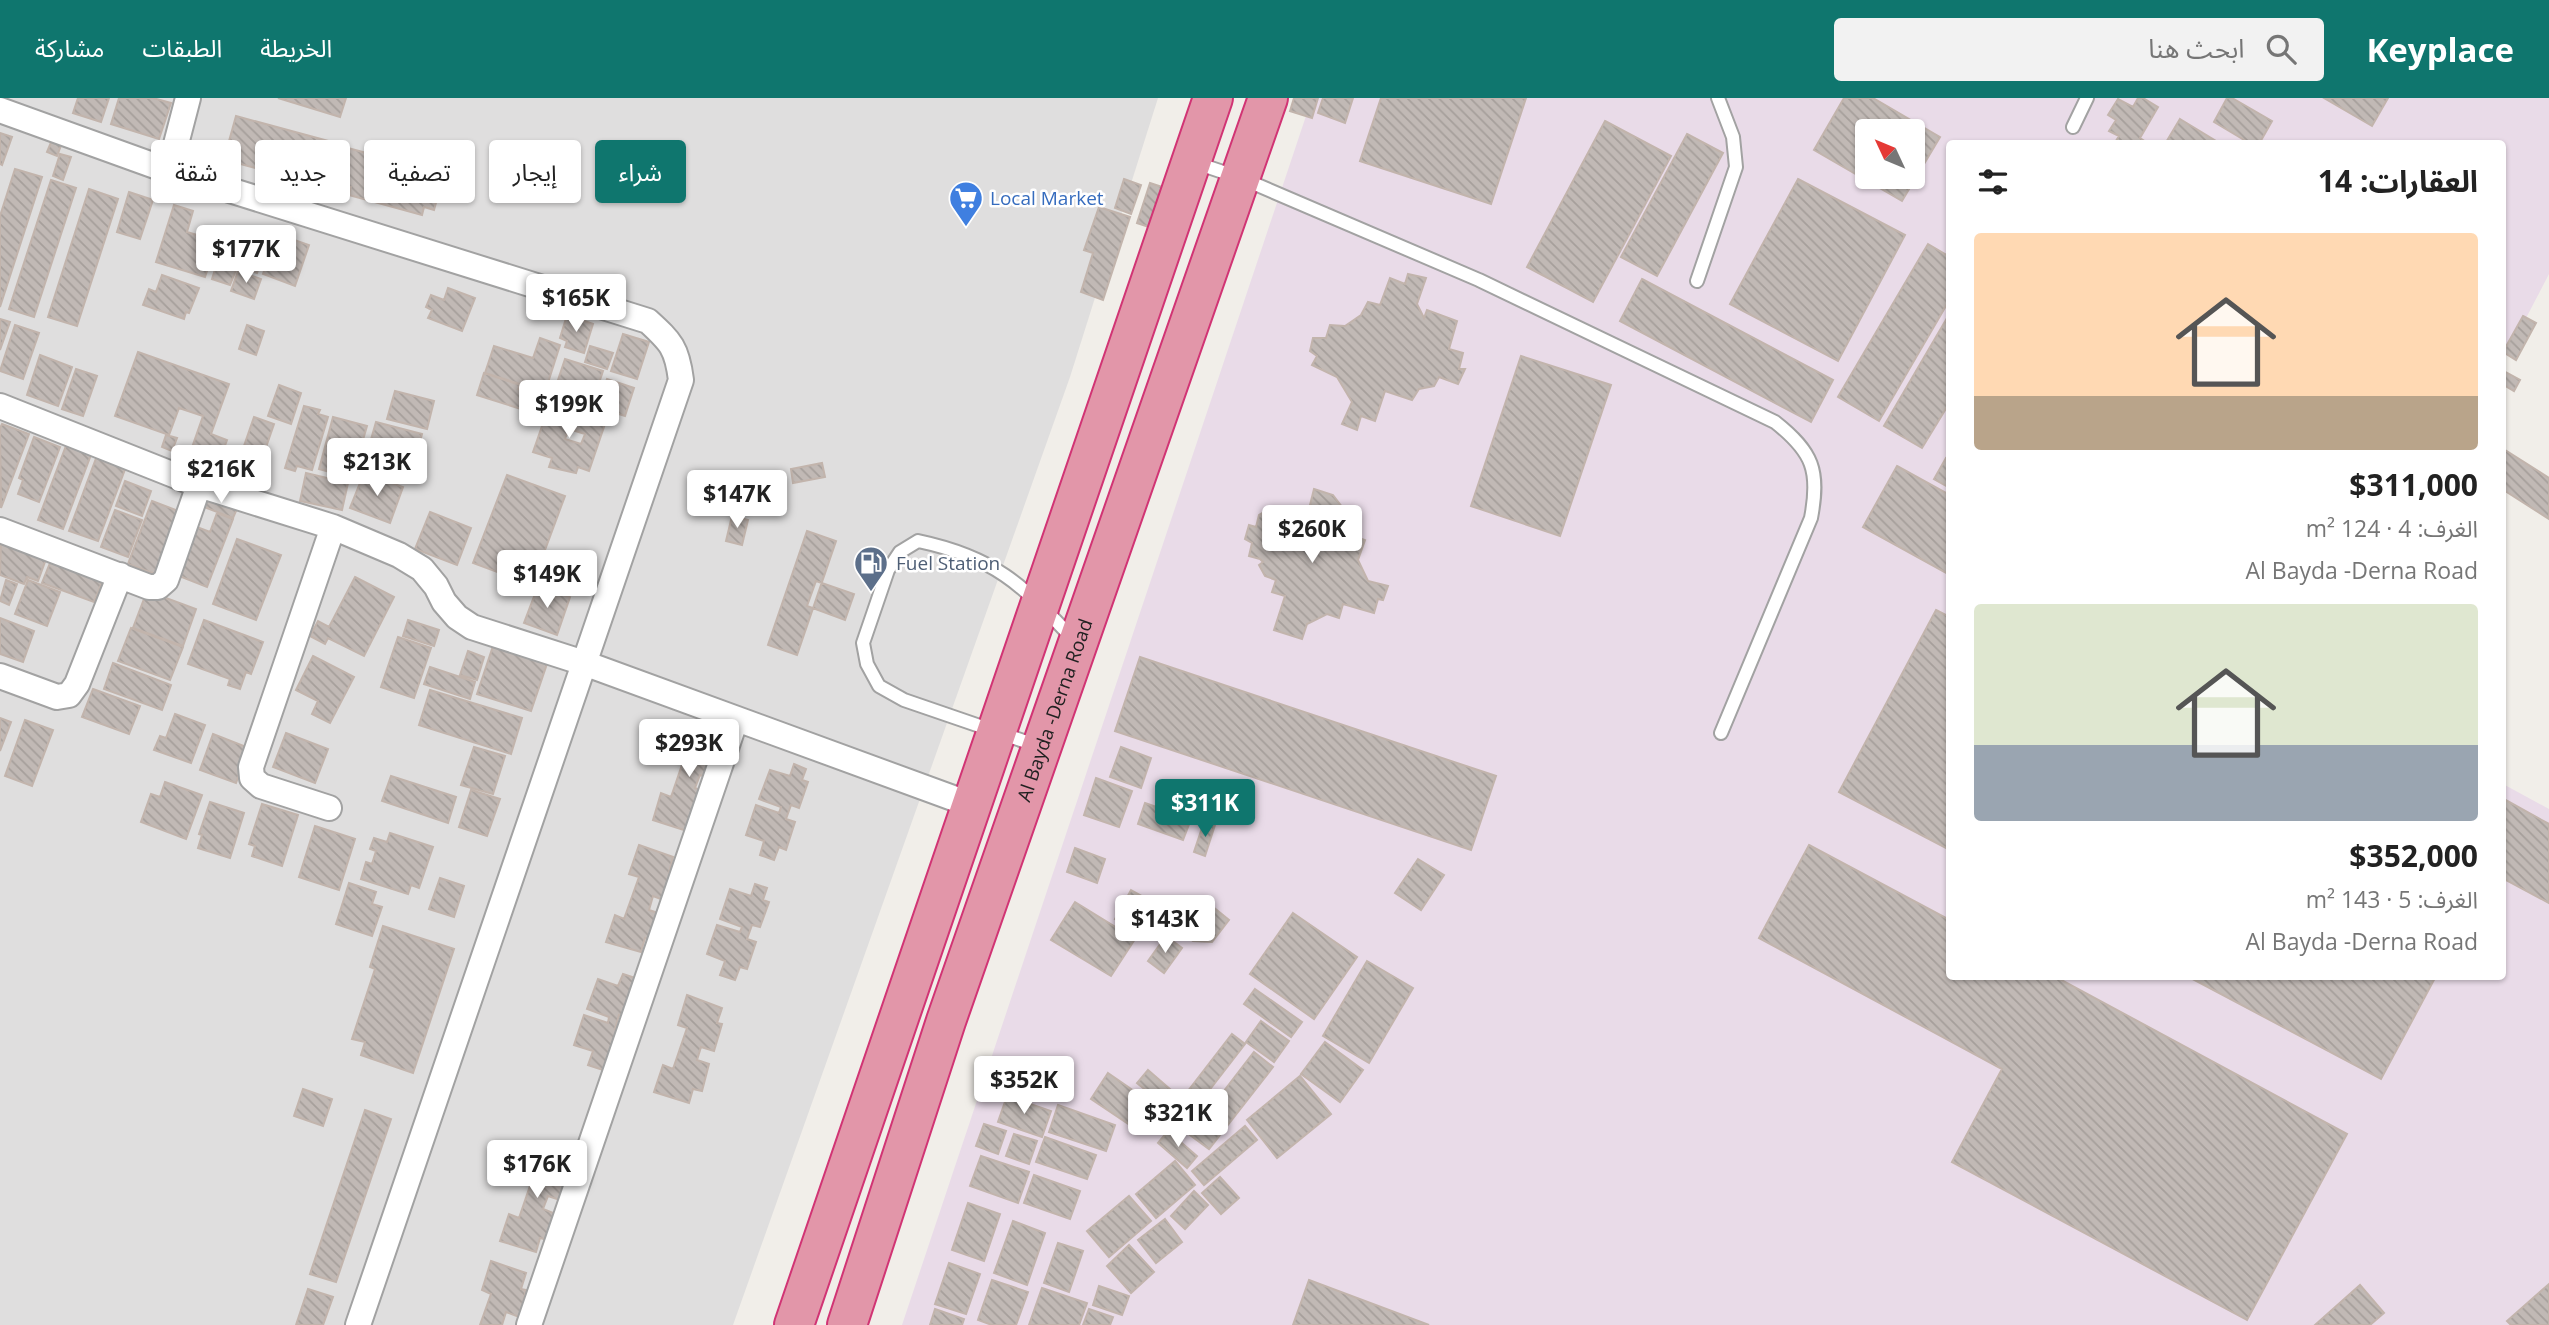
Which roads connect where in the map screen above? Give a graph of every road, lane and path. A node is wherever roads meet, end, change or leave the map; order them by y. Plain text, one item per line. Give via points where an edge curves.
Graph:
1 (188, 98) edge
2 (1213, 98) edge
3 (1268, 98) edge
4 (1718, 98) edge
5 (2087, 98) edge
6 (0, 110) edge
7 (2073, 127) dead end
8 (177, 140) edge
9 (1192, 162) junction
10 (151, 165) edge
11 (1241, 178) junction
12 (241, 194) edge
13 (1696, 281) dead end
14 (0, 406) edge
15 (200, 485) junction
16 (333, 527) junction
17 (0, 530) edge
18 (120, 575) junction
19 (1041, 605) junction
20 (1077, 642) junction
21 (584, 663) junction
22 (0, 676) edge
23 (736, 719) junction
24 (997, 733) junction
25 (1721, 733) dead end
26 (1042, 747) junction
27 (972, 805) junction
28 (329, 808) dead end
29 (358, 1325) edge
30 (529, 1325) edge
31 (794, 1325) edge
32 (847, 1325) edge

1 - 8 street
2 - 9 highway
3 - 11 highway, Al Bayda -Derna Road
4 - 13 lane via 1733,137 1736,167
5 - 7 lane
6 - 10 street
9 - 11 lane
9 - 19 highway
11 - 20 highway, Al Bayda -Derna Road
11 - 25 lane via 1536,307 1775,422 1792,435 1815,472 1811,518
12 - 21 street via 648,321 665,336 678,355 681,380
14 - 15 street
15 - 16 street
15 - 18 street via 166,580 149,587
16 - 21 street via 422,569 444,602 472,628
16 - 28 street via 251,767 252,778 261,786
17 - 18 street
18 - 22 street via 69,695 57,697
19 - 20 lane
19 - 24 highway
19 - 24 lane via 998,568 945,547 918,541 900,552 888,570 863,643 867,664 879,686 904,700
20 - 26 highway, Al Bayda -Derna Road
21 - 23 street
21 - 29 street
23 - 27 street
23 - 30 street
24 - 26 lane
24 - 27 highway
26 - 32 highway, Al Bayda -Derna Road
27 - 31 highway

